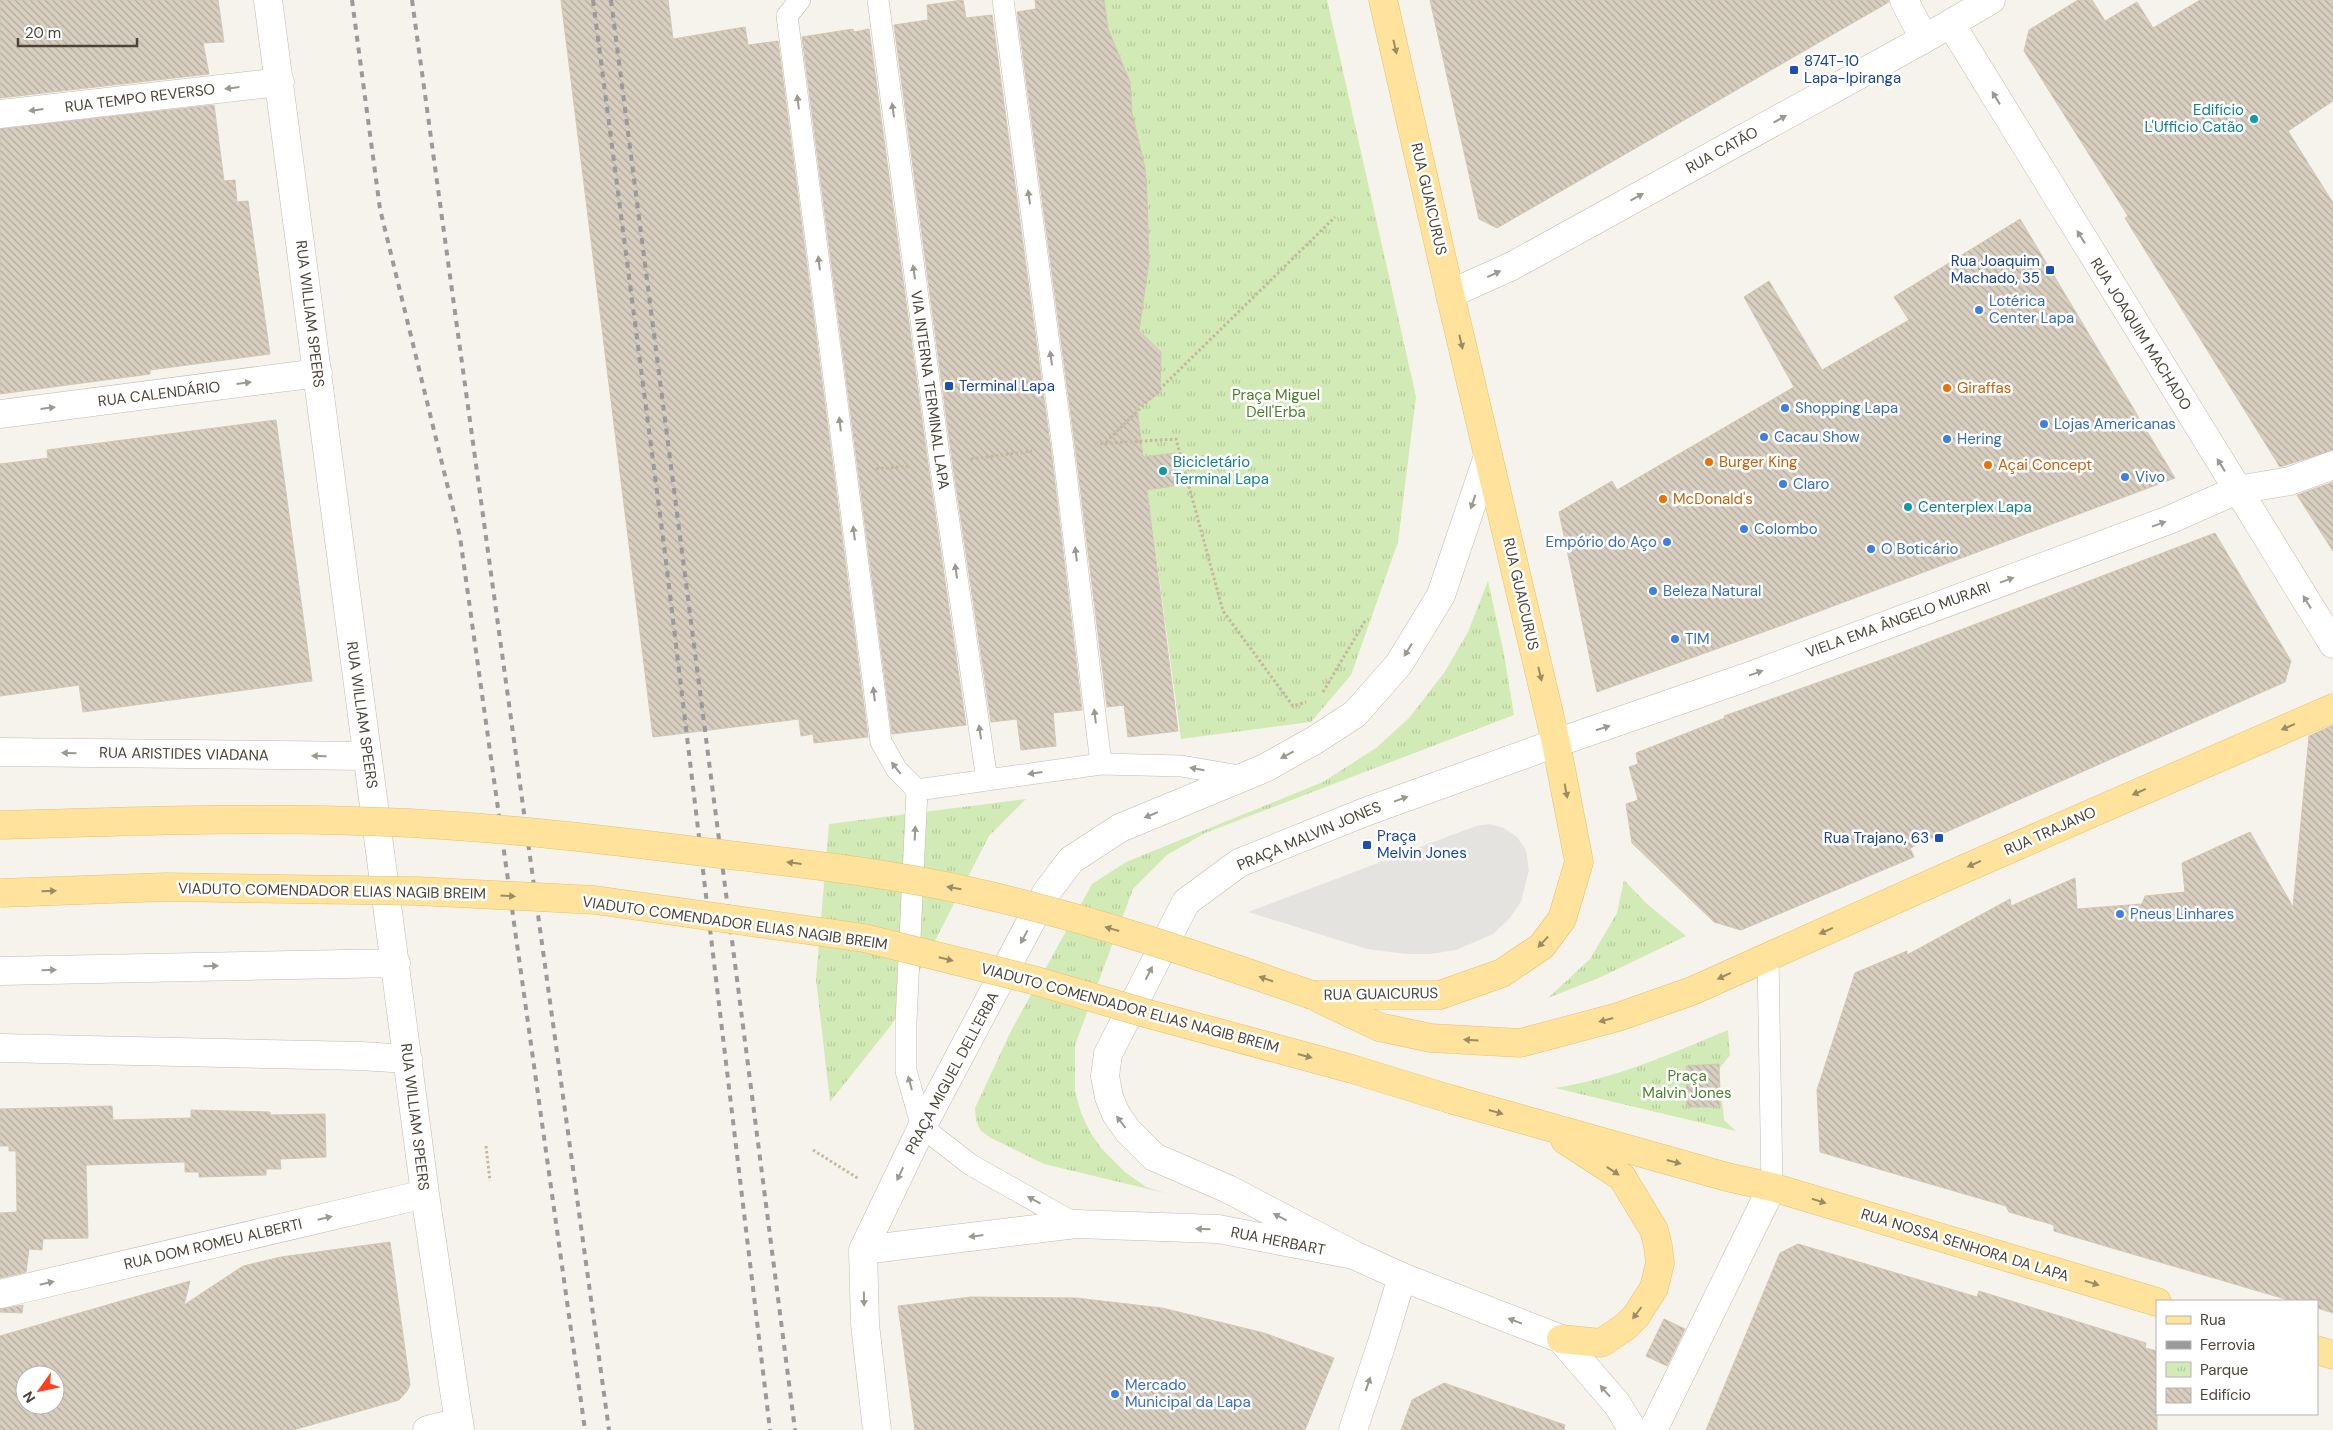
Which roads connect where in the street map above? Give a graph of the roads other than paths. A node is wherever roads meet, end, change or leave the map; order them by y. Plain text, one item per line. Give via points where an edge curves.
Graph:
1 (268, 0) edge
2 (800, 0) edge
3 (878, 0) edge
4 (1003, 0) edge
5 (1383, 0) edge
6 (1904, 0) edge
7 (1991, 0) edge
8 (1951, 24) junction
9 (1924, 39) junction
10 (280, 82) junction
11 (0, 114) edge
12 (1450, 294) junction
13 (318, 373) junction
14 (0, 414) edge
15 (1488, 456) junction
16 (2333, 465) edge
17 (2237, 490) junction
18 (2333, 644) edge
19 (2333, 708) edge
20 (1556, 743) junction
21 (0, 752) edge
22 (368, 756) junction
23 (1101, 764) junction
24 (1245, 777) junction
25 (987, 780) junction
26 (917, 790) junction
27 (0, 825) edge
28 (0, 893) edge
29 (1768, 956) junction
30 (396, 963) junction
31 (0, 971) edge
32 (1312, 995) junction
33 (0, 1048) edge
34 (408, 1059) junction
35 (1543, 1126) junction
36 (922, 1127) junction
37 (1772, 1187) junction
38 (425, 1194) junction
39 (1076, 1224) junction
40 (863, 1250) junction
41 (1354, 1255) junction
42 (1402, 1277) junction
43 (0, 1294) edge
44 (2156, 1302) edge
45 (1561, 1339) junction
46 (2318, 1350) edge
47 (2333, 1355) edge
48 (460, 1426) edge
49 (427, 1430) edge
50 (877, 1430) edge
51 (1353, 1430) edge
52 (1633, 1430) edge
53 (1653, 1430) edge

1 - 10 street, RUA WILLIAM SPEERS
26 -> 2 lane via 897,770 880,742 787,16
25 -> 3 lane, VIA INTERNA TERMINAL LAPA via 940,462
23 -> 4 lane via 1063,448
5 -> 12 main road, RUA GUAICURUS
6 - 9 street
7 - 8 street, RUA CATÃO
8 - 9 street, RUA CATÃO
17 -> 8 street, RUA JOAQUIM MACHADO
12 -> 9 street, RUA CATÃO via 1512,266
10 -> 11 street, RUA TEMPO REVERSO
10 - 13 street, RUA WILLIAM SPEERS
12 -> 15 main road, RUA GUAICURUS
14 -> 13 street, RUA CALENDÁRIO
13 - 22 street, RUA WILLIAM SPEERS
15 -> 20 main road, RUA GUAICURUS
15 -> 24 street, PRAÇA MIGUEL DELL'ERBA via 1441,595 1399,664 1355,714 1315,740
16 - 17 street, VIELA EMA ÂNGELO MURARI via 2290,481
18 -> 17 street, RUA JOAQUIM MACHADO
20 -> 17 street, VIELA EMA ÂNGELO MURARI via 1744,678 2169,520
19 -> 29 main road, RUA TRAJANO
20 -> 32 main road, RUA GUAICURUS via 1580,862 1562,919 1542,946 1502,973 1440,995
41 -> 20 street, PRAÇA MALVIN JONES via 1228,1189 1154,1157 1116,1114 1105,1076 1108,1054 1186,902 1239,864 1365,812
22 -> 21 street, RUA ARISTIDES VIADANA
22 - 30 street, RUA WILLIAM SPEERS
24 -> 23 lane via 1181,766
23 -> 25 lane
24 -> 36 street, PRAÇA MIGUEL DELL'ERBA via 1120,828 1071,860 1046,893
25 - 26 lane
36 -> 26 lane via 906,1071
32 -> 27 main road, bridge via 1170,946 1069,916 972,892 850,870 508,830 357,821 211,819
28 -> 35 main road, VIADUTO COMENDADOR ELIAS NAGIB BREIM, bridge via 166,887 417,891 595,900 845,935 1033,980
29 -> 32 main road via 1692,991 1618,1017 1520,1043 1431,1038 1378,1027
29 - 37 lane
31 -> 30 street
30 - 34 street, RUA WILLIAM SPEERS
33 - 34 street
34 - 38 street, RUA WILLIAM SPEERS
35 -> 37 main road
35 -> 45 main road via 1622,1177 1648,1217 1660,1263 1654,1288 1625,1327 1601,1343
39 -> 36 lane via 971,1165
36 -> 40 street, PRAÇA MIGUEL DELL'ERBA
37 -> 44 main road, RUA NOSSA SENHORA DA LAPA
37 - 53 street
43 -> 38 street, RUA DOM ROMEU ALBERTI
38 - 48 street, RUA WILLIAM SPEERS
39 -> 40 street, RUA HERBART
41 -> 39 street, RUA HERBART via 1218,1229
40 -> 50 street via 865,1324
41 - 42 street, RUA HERBART
45 -> 42 street, RUA HERBART
51 -> 42 street
52 -> 45 street, RUA HERBART via 1617,1404
46 - 47 main road
48 - 49 street

